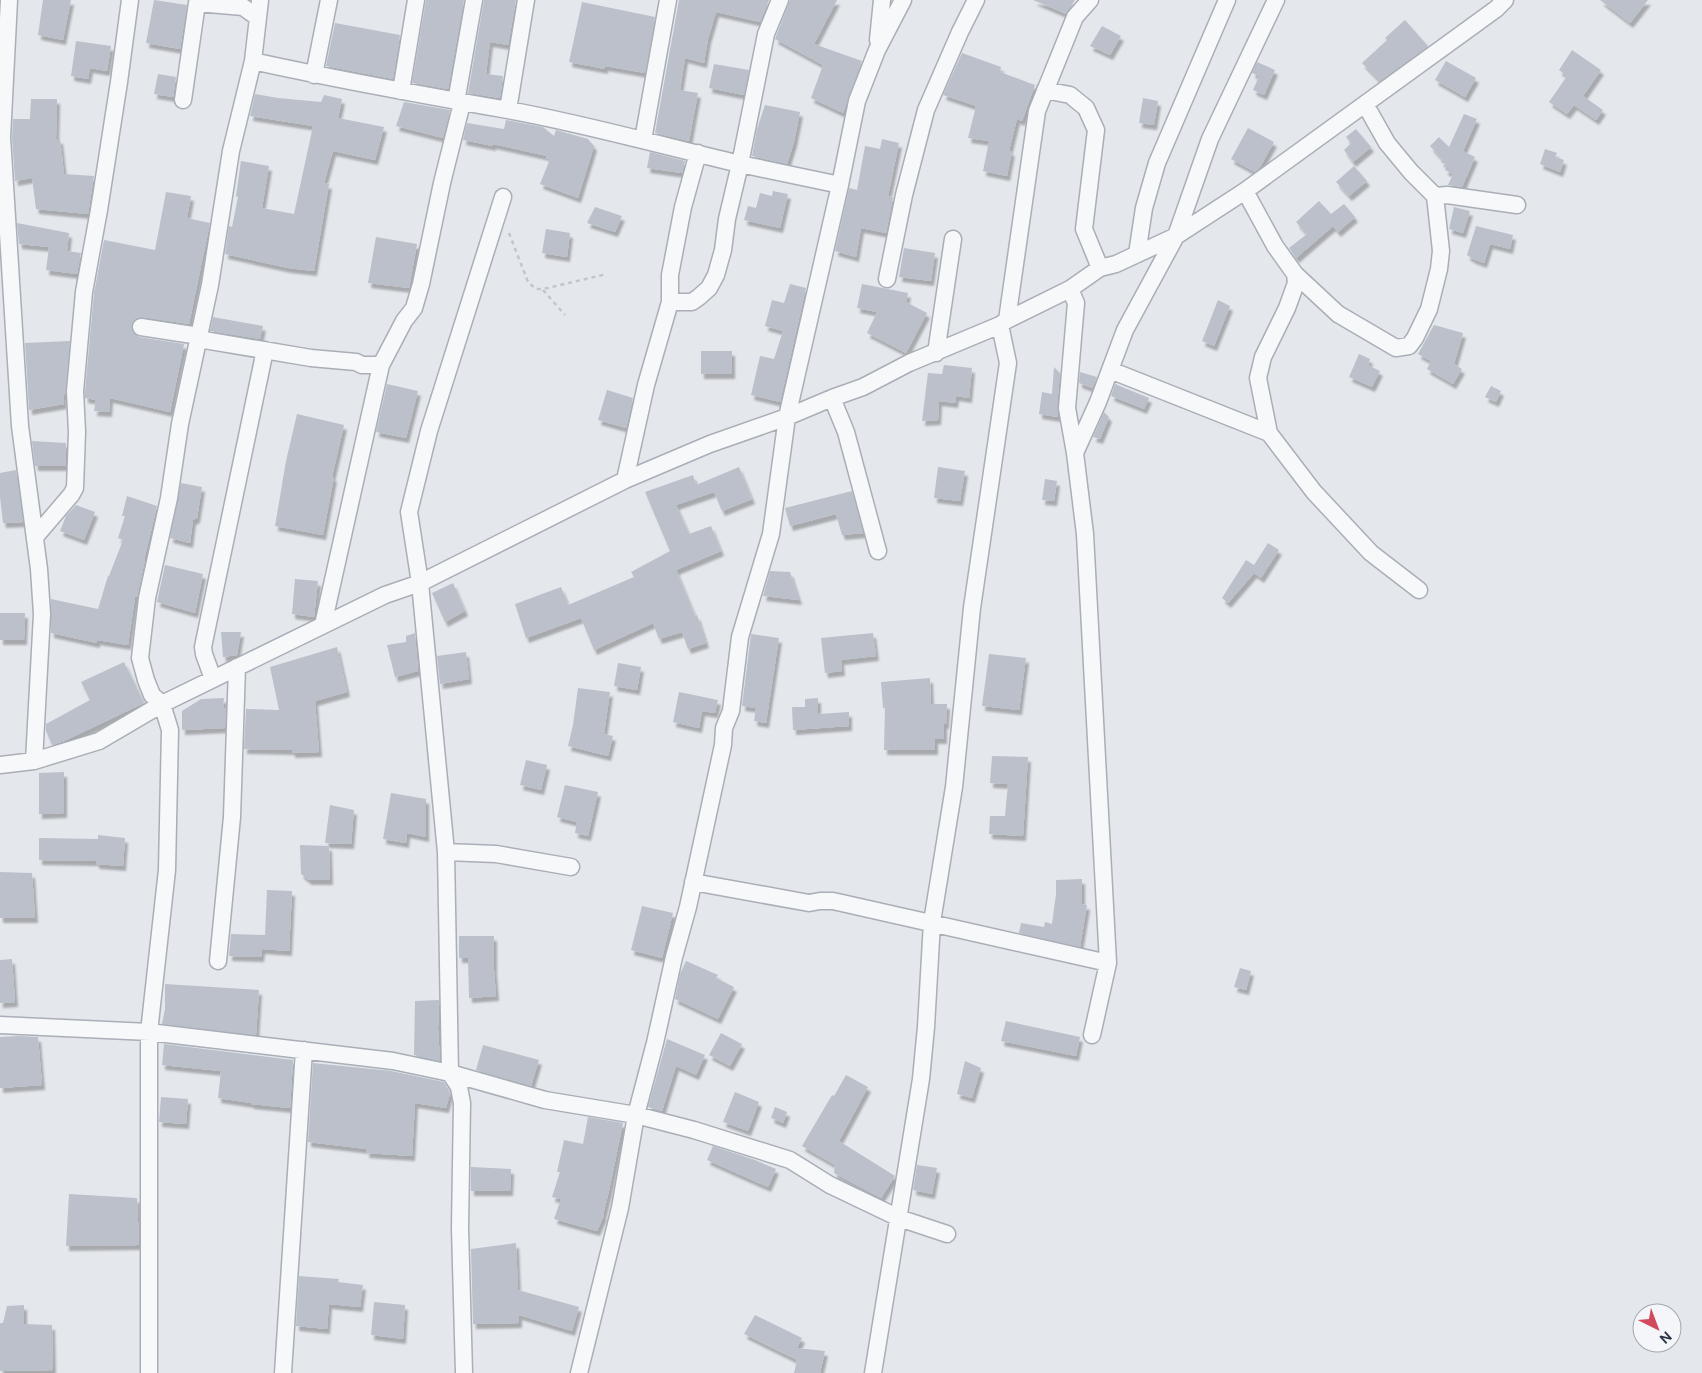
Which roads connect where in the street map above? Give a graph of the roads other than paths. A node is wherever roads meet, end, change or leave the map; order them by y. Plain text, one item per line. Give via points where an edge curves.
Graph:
1 (9, 0) edge
2 (130, 0) edge
3 (260, 0) edge
4 (329, 0) edge
5 (416, 0) edge
6 (474, 0) edge
7 (526, 0) edge
8 (668, 0) edge
9 (780, 0) edge
10 (882, 0) edge
11 (904, 0) edge
12 (976, 0) edge
13 (1090, 0) edge
14 (1227, 0) edge
15 (1276, 0) edge
16 (1497, 3) edge
17 (257, 17) junction
18 (877, 50) junction
19 (253, 61) junction
20 (314, 75) junction
21 (1044, 90) junction
22 (401, 92) junction
23 (183, 100) dead end
24 (459, 103) junction
25 (1365, 104) junction
26 (508, 110) junction
27 (1, 137) edge
28 (643, 140) junction
29 (698, 153) junction
30 (740, 164) junction
31 (840, 185) junction
32 (1244, 191) junction
33 (1435, 196) junction
34 (501, 203) road end
35 (1517, 205) dead end
36 (1176, 236) junction
37 (953, 238) dead end
38 (1137, 254) junction
39 (1100, 268) junction
40 (1295, 274) junction
41 (887, 279) dead end
42 (1070, 289) junction
43 (7, 301) edge
44 (670, 302) junction
45 (1004, 322) junction
46 (141, 327) dead end
47 (198, 338) junction
48 (265, 350) junction
49 (936, 352) junction
50 (381, 366) junction
51 (1110, 370) junction
52 (832, 398) junction
53 (787, 417) junction
54 (1269, 433) junction
55 (1075, 453) junction
56 (625, 480) junction
57 (35, 538) junction
58 (878, 551) dead end
59 (420, 583) junction
60 (1419, 590) dead end
61 (322, 625) junction
62 (237, 667) junction
63 (214, 679) junction
64 (162, 704) junction
65 (34, 761) junction
66 (0, 765) edge
67 (446, 852) junction
68 (572, 867) dead end
69 (693, 882) junction
70 (932, 922) junction
71 (218, 961) dead end
72 (1108, 963) junction
73 (0, 1025) edge
74 (149, 1032) junction
75 (1092, 1035) dead end
76 (304, 1050) junction
77 (450, 1073) junction
78 (636, 1115) junction
79 (899, 1218) junction
80 (947, 1234) dead end
81 (149, 1373) edge
82 (284, 1373) edge
83 (464, 1373) edge
84 (579, 1373) edge
85 (872, 1373) edge

1 - 27 street
2 - 57 street via 103,191 84,292 75,391 76,488
3 - 17 street
4 - 20 street
5 - 22 street
6 - 24 street
7 - 26 street
8 - 28 street
9 - 30 street via 766,34
10 - 18 street
11 - 18 street
12 - 41 street via 926,110
13 - 21 street via 1075,17
14 - 38 street via 1157,162 1144,208
15 - 36 street via 1210,139
16 - 25 street
17 - 19 street
17 - 23 street via 243,7 197,3
18 - 31 street via 857,101
19 - 20 street
19 - 47 street via 231,151 210,285
20 - 22 street
21 - 39 street via 1070,95 1086,108 1096,130 1084,229
21 - 45 street via 1037,111
22 - 24 street
24 - 26 street
24 - 50 street via 414,308
25 - 32 street
25 - 33 street via 1387,143
26 - 28 street
27 - 43 street
28 - 29 street
29 - 30 street
29 - 44 street via 670,275
30 - 31 street
30 - 44 street via 716,275 699,298 692,302
31 - 53 street
32 - 36 street
32 - 40 street
33 - 35 street
33 - 40 street via 1441,251 1439,269 1429,308 1409,346 1396,348 1338,314
34 - 59 street via 428,431 409,512
36 - 38 street
36 - 51 street via 1125,330
37 - 49 street
38 - 39 street
39 - 42 street
40 - 54 street via 1294,293 1263,357 1258,378
42 - 45 street
42 - 55 street via 1076,303 1067,408
43 - 57 street
44 - 56 street via 646,385
45 - 49 street
45 - 70 street via 1008,364 972,608 954,787
46 - 47 street
47 - 48 street
47 - 64 street via 147,598 140,658 152,695
48 - 50 street
48 - 63 street via 203,647
49 - 52 street
50 - 61 street
51 - 54 street
51 - 55 street
52 - 53 street
52 - 58 street via 846,432
53 - 56 street via 710,444
53 - 69 street via 771,534 740,637 731,711 724,728
54 - 60 street via 1314,492 1371,553
55 - 72 street via 1085,534
56 - 59 street
57 - 65 street via 42,614
59 - 61 street via 385,595
59 - 67 street
61 - 62 street
62 - 63 street
62 - 71 street via 232,817
63 - 64 street
64 - 65 street via 99,741
64 - 74 street via 170,730 166,870
65 - 66 street
67 - 68 street via 496,854
67 - 77 street
69 - 70 street via 809,903 833,901
69 - 78 street
70 - 72 street
70 - 79 street via 921,1079
72 - 75 street
73 - 74 street
74 - 76 street
74 - 81 street
76 - 77 street via 394,1061
76 - 82 street
77 - 78 street via 545,1100
77 - 83 street via 459,1087 462,1103 460,1228
78 - 79 street via 790,1160
78 - 84 street via 620,1208
79 - 80 street
79 - 85 street

